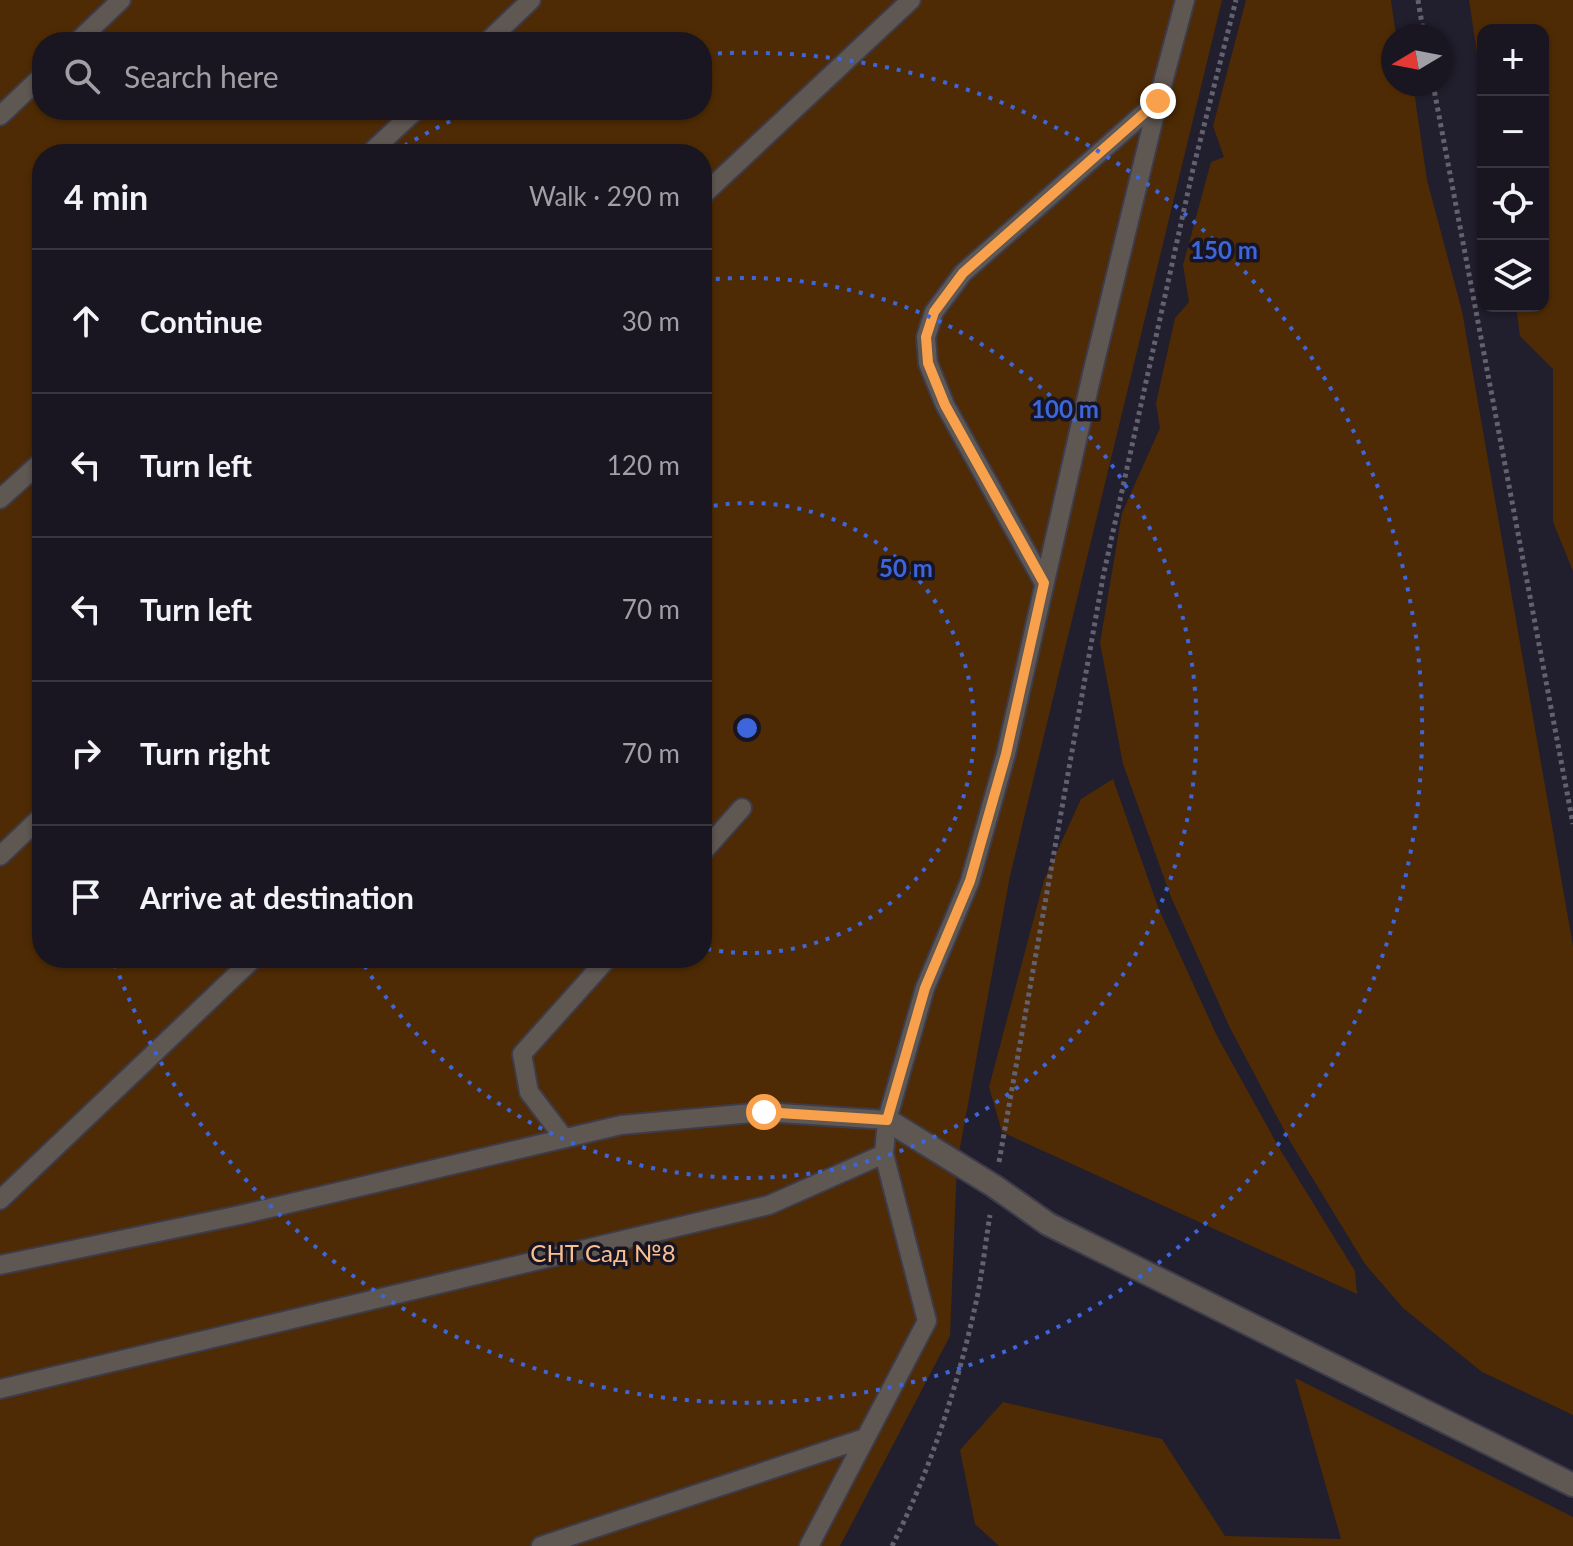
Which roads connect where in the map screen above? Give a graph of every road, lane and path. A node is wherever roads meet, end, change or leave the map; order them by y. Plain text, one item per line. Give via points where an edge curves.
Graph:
1 (121, 0) edge
2 (531, 0) edge
3 (911, 0) edge
4 (1185, 0) edge
5 (1236, 0) edge
6 (1418, 0) edge
7 (1422, 24) edge
8 (87, 32) edge
9 (497, 32) edge
10 (32, 86) edge
11 (1435, 96) edge
12 (1158, 101) junction
13 (0, 116) edge
14 (405, 120) edge
15 (380, 144) edge
16 (712, 187) edge
17 (32, 470) edge
18 (0, 499) edge
19 (1044, 583) junction
20 (742, 808) dead end
21 (1573, 824) edge
22 (32, 826) edge
23 (712, 842) edge
24 (0, 856) edge
25 (244, 968) edge
26 (599, 968) edge
27 (887, 1120) junction
28 (564, 1138) junction
29 (884, 1154) junction
30 (994, 1186) junction
31 (0, 1200) edge
32 (0, 1265) edge
33 (0, 1389) edge
34 (865, 1438) junction
35 (1573, 1485) edge
36 (541, 1546) edge
37 (809, 1546) edge
38 (892, 1546) edge

1 - 8 lane
2 - 9 lane
3 - 16 lane
4 - 12 lane
5 - 30 path via 1103,577
6 - 7 path
10 - 13 lane
11 - 21 path
12 - 19 lane
12 - 19 lane via 963,273 934,312 926,337 928,363 945,405
14 - 15 lane
17 - 18 lane
19 - 27 lane via 1006,754 970,881 925,988
20 - 23 lane
22 - 24 lane
25 - 31 lane
26 - 28 lane via 522,1054 529,1092
27 - 28 lane via 764,1112 621,1125
27 - 29 lane
27 - 30 street
28 - 32 lane
29 - 33 lane via 769,1205
29 - 34 lane via 927,1321
30 - 35 street via 1048,1224
30 - 38 path via 976,1305 945,1416
34 - 36 lane
34 - 37 lane

